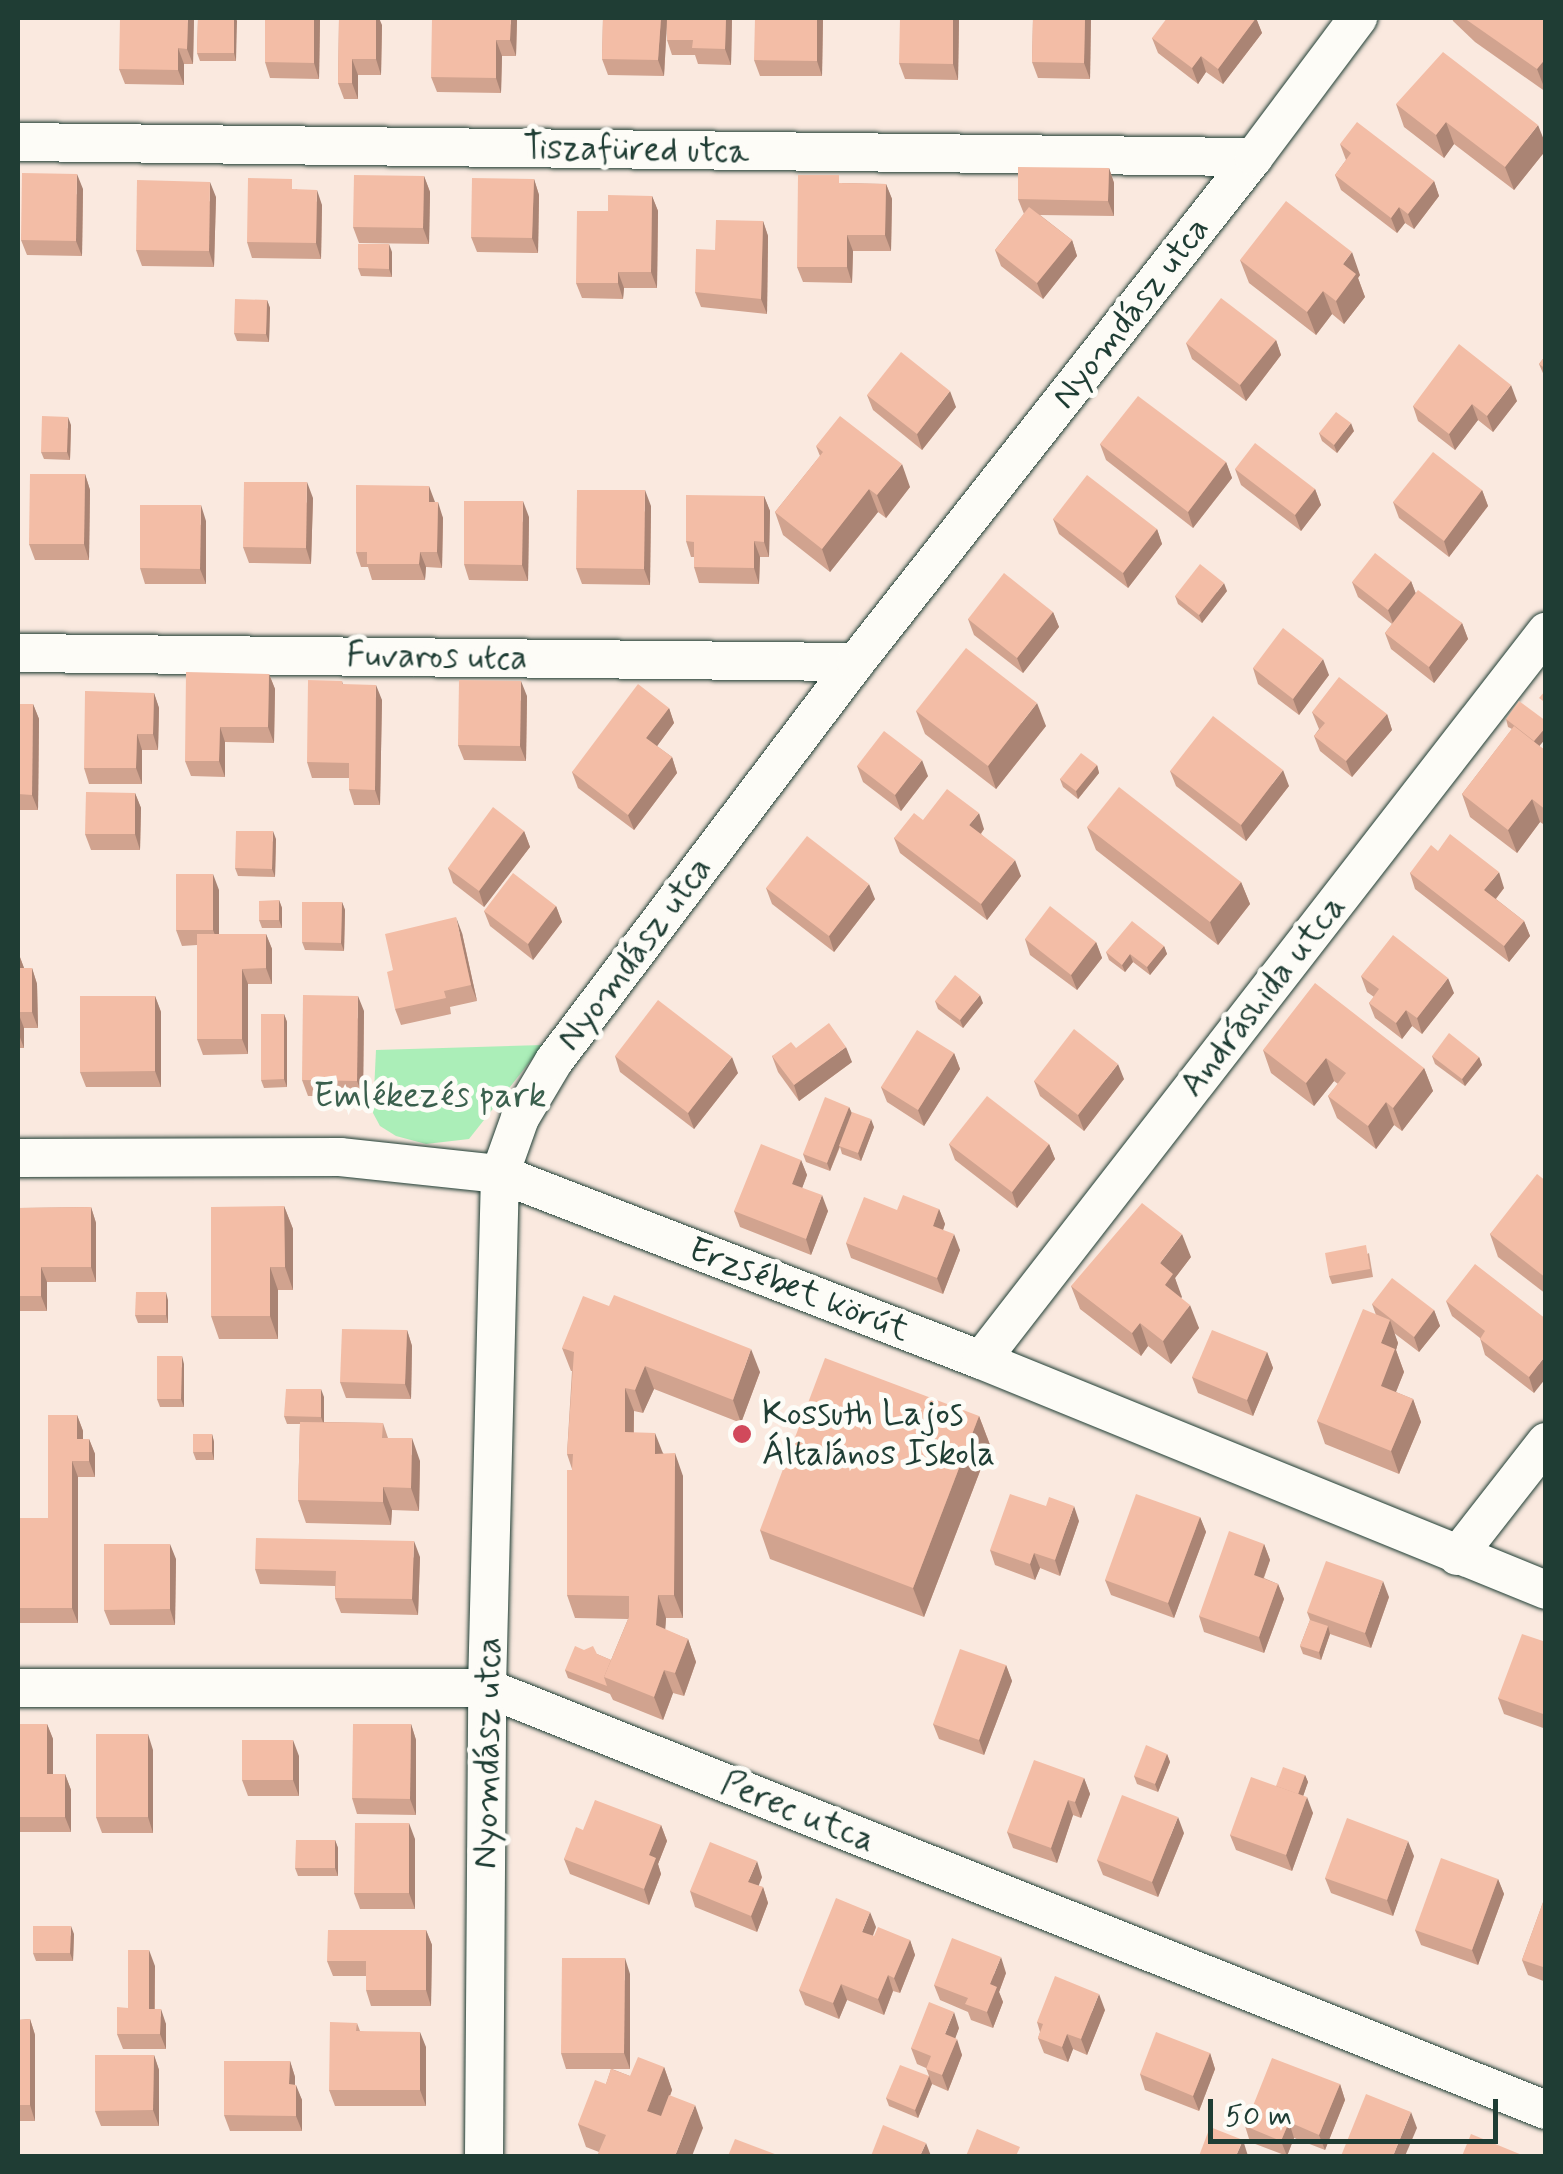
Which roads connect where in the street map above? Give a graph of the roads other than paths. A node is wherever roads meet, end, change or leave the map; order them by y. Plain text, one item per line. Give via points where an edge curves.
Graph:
1 (1358, 18) edge
2 (18, 142) edge
3 (1254, 158) junction
4 (1546, 632) edge
5 (18, 653) edge
6 (856, 662) junction
7 (18, 1158) edge
8 (500, 1174) junction
9 (982, 1360) junction
10 (1546, 1442) edge
11 (1456, 1556) junction
12 (1546, 1590) edge
13 (18, 1688) edge
14 (487, 1688) junction
15 (1546, 2110) edge
16 (484, 2156) edge

1 - 3 street, Nyomdász utca
2 - 3 street, Tiszafüred utca
3 - 6 street, Nyomdász utca
4 - 9 street, Andráshida utca
5 - 6 street, Fuvaros utca
6 - 8 street, Nyomdász utca via 554,1061 520,1118
7 - 8 street, Erzsébet körút via 340,1157
8 - 9 street, Erzsébet körút
8 - 14 street, Nyomdász utca
9 - 11 street, Erzsébet körút
10 - 11 street
11 - 12 street, Erzsébet körút
13 - 14 street, Perec utca
14 - 15 street, Perec utca
14 - 16 street, Nyomdász utca

